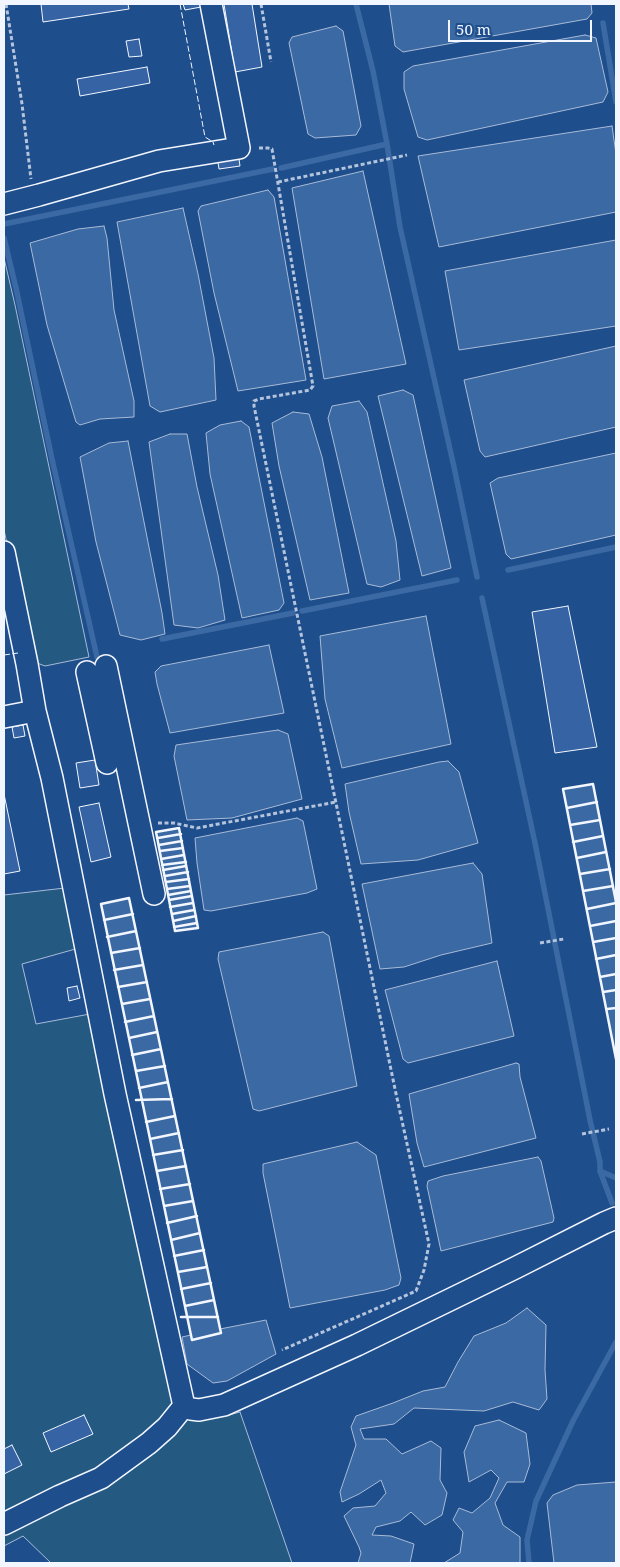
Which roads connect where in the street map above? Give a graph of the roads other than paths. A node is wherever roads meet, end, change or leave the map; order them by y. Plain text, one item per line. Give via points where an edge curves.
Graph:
1 (211, 4) edge
2 (4, 204) edge
3 (4, 552) edge
4 (36, 711) junction
5 (4, 717) edge
6 (107, 763) dead end
7 (154, 894) dead end
8 (616, 1218) edge
9 (184, 1406) junction
10 (4, 1524) edge

1 - 2 street via 240,148 159,161
3 - 4 street
4 - 5 street
4 - 9 street via 114,1094
6 - 7 street via 96,669
8 - 9 street via 357,1345 224,1405 200,1410
9 - 10 street via 149,1443 102,1478

